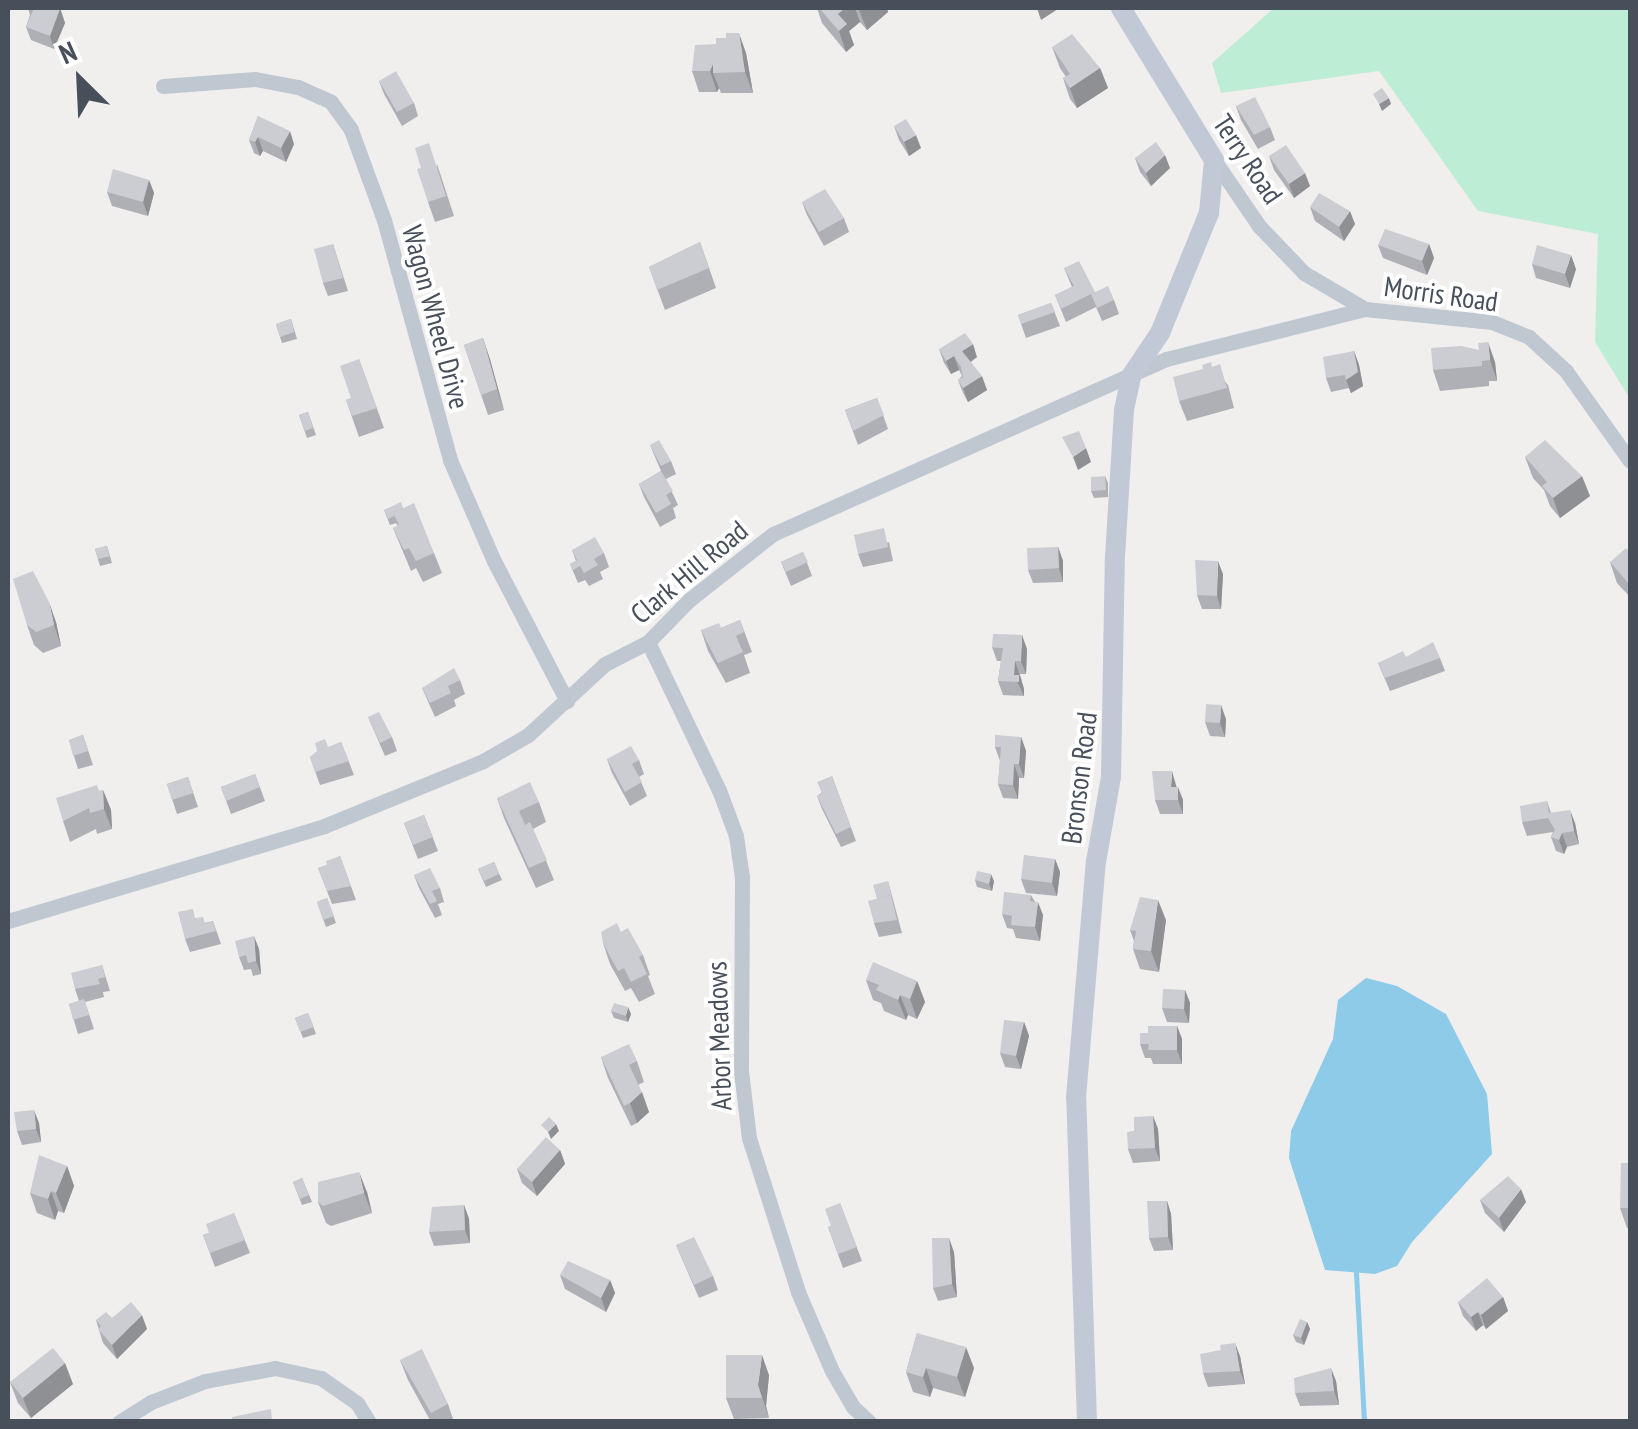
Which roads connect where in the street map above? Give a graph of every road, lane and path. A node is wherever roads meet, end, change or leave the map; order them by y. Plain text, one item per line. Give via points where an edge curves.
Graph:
1 (1121, 8) edge
2 (164, 86) dead end
3 (1214, 160) junction
4 (1364, 309) junction
5 (1131, 376) junction
6 (1630, 461) edge
7 (648, 642) junction
8 (567, 700) junction
9 (8, 921) edge
10 (118, 1422) edge
11 (369, 1422) edge
12 (869, 1422) edge
13 (1088, 1422) edge

1 - 3 street, Terry Road
2 - 8 street, Wagon Wheel Drive via 256,78 298,87 331,102 351,130 384,220 450,460
3 - 4 street, Terry Road via 1259,226 1304,273
3 - 5 street, Bronson Road via 1202,232 1160,333
4 - 5 street, Clark Hill Road via 1166,359
4 - 6 street, Morris Road via 1492,322 1529,337 1566,371
5 - 7 street, Clark Hill Road via 773,534
5 - 13 street, Bronson Road via 1115,556 1111,777 1096,862 1076,1098
7 - 8 street, Clark Hill Road via 605,664
7 - 12 street, Arbor Meadows via 736,836 742,877 741,1071 749,1138 798,1292 832,1371
8 - 9 street, Clark Hill Road via 528,735 406,794 324,826
10 - 11 street via 205,1381 275,1368 321,1378 357,1403

